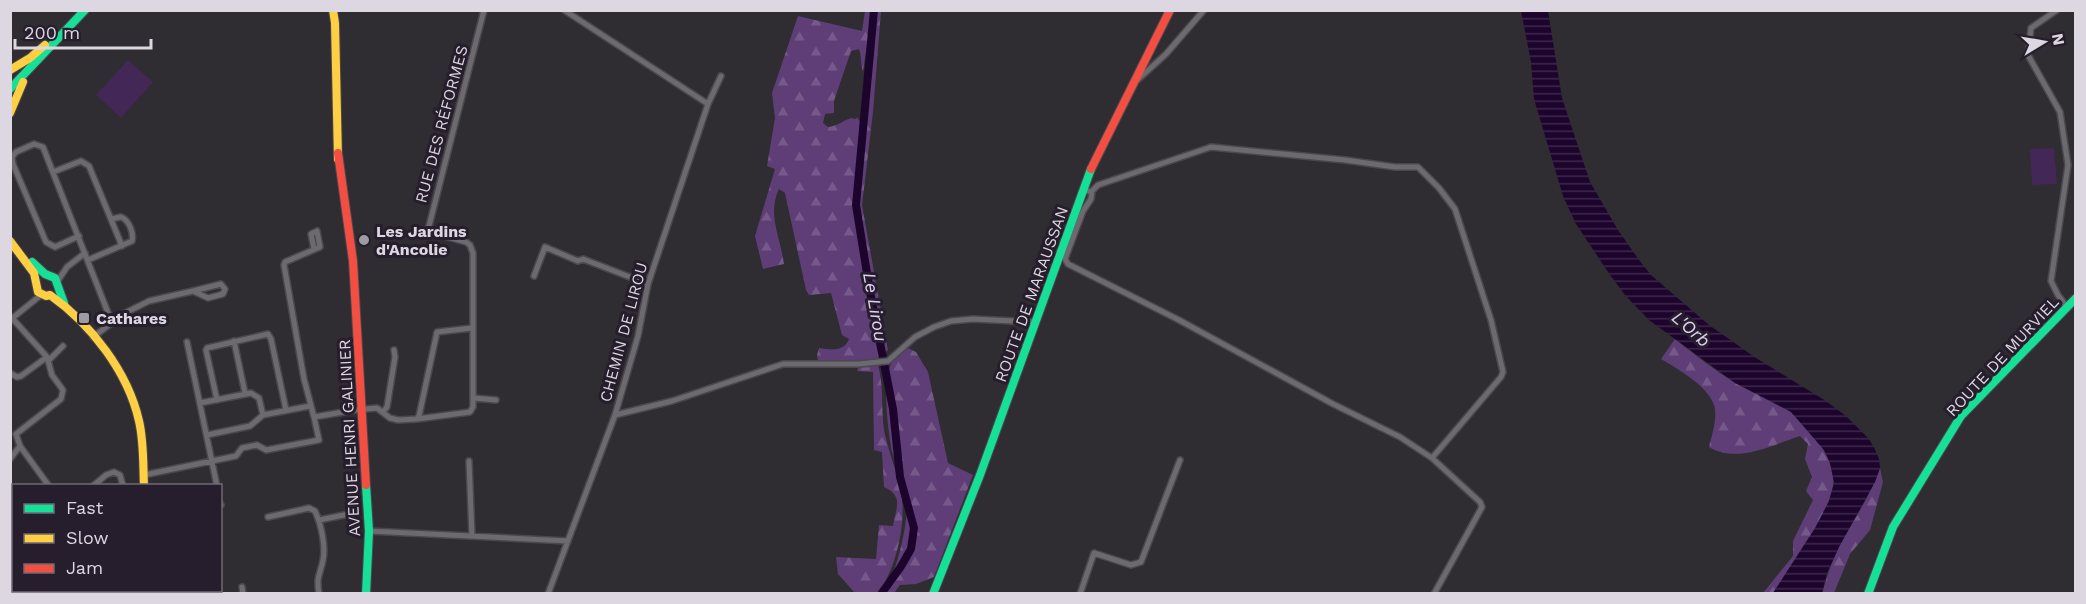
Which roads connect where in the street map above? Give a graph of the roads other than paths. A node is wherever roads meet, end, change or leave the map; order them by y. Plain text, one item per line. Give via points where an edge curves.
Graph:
1 (78, 10) edge
2 (85, 10) edge
3 (333, 10) edge
4 (338, 10) edge
5 (484, 10) edge
6 (564, 10) edge
7 (1170, 10) edge
8 (1204, 10) edge
9 (2057, 10) edge
10 (335, 23) junction
11 (63, 35) junction
12 (52, 39) junction
13 (10, 70) edge
14 (721, 76) dead end
15 (10, 84) edge
16 (1131, 86) junction
17 (10, 89) edge
18 (708, 104) junction
19 (10, 112) edge
20 (53, 172) junction
21 (1083, 189) junction
22 (1092, 191) junction
23 (111, 219) junction
24 (10, 235) edge
25 (79, 236) junction
26 (10, 241) edge
27 (122, 246) junction
28 (314, 249) dead end
29 (85, 253) junction
30 (88, 260) junction
31 (534, 276) dead end
32 (53, 279) junction
33 (648, 284) junction
34 (41, 290) junction
35 (193, 291) junction
36 (2076, 298) edge
37 (2066, 306) junction
38 (68, 309) junction
39 (11, 319) edge
40 (1036, 322) junction
41 (112, 323) junction
42 (472, 328) junction
43 (93, 337) junction
44 (234, 341) junction
45 (187, 342) dead end
46 (63, 346) dead end
47 (394, 350) dead end
48 (48, 358) junction
49 (10, 373) edge
50 (245, 393) junction
51 (474, 398) junction
52 (217, 400) junction
53 (495, 400) dead end
54 (200, 403) junction
55 (310, 406) junction
56 (362, 409) junction
57 (286, 410) junction
58 (383, 412) junction
59 (263, 415) junction
60 (615, 415) junction
61 (314, 417) junction
62 (417, 418) junction
63 (207, 435) junction
64 (20, 446) junction
65 (1432, 458) junction
66 (10, 459) edge
67 (1180, 459) dead end
68 (213, 461) junction
69 (469, 461) dead end
70 (144, 475) junction
71 (48, 484) edge
72 (95, 484) edge
73 (122, 484) edge
74 (144, 484) edge
75 (217, 484) edge
76 (356, 506) dead end
77 (268, 517) dead end
78 (319, 520) junction
79 (369, 531) junction
80 (472, 536) junction
81 (568, 541) junction
82 (365, 592) edge
83 (319, 594) edge
84 (548, 594) edge
85 (933, 594) edge
86 (1080, 594) edge
87 (1434, 594) edge
88 (1868, 594) edge

1 - 12 main road
2 - 11 main road
3 - 10 main road
4 - 10 main road
5 - 42 street, RUE DES RÉFORMES via 429,226 433,233 466,242 472,248
6 - 18 street
7 - 16 main road, ROUTE DE MARAUSSAN
8 - 16 street via 1166,54
9 - 37 street via 2031,28 2028,55 2060,112 2068,165 2051,281
10 - 56 main road, AVENUE HENRI GALINIER via 341,201 354,281
11 - 17 main road
11 - 19 main road via 20,85
12 - 13 main road
12 - 15 main road
14 - 18 street, CHEMIN DE LIROU
16 - 21 main road, ROUTE DE MARAUSSAN
18 - 33 street, CHEMIN DE LIROU
20 - 23 street via 81,161 89,165
20 - 25 street
20 - 25 street via 39,145 12,157 46,243 55,246
21 - 22 street
21 - 40 main road, ROUTE DE MARAUSSAN
22 - 65 street via 1065,259 1068,264 1400,437
22 - 65 street via 1098,185 1211,147 1418,167 1455,209 1491,320 1503,372
23 - 27 street
23 - 27 street via 127,220 133,238
24 - 32 main road via 38,270
25 - 29 street
26 - 34 main road via 32,269
27 - 30 street
28 - 55 street via 284,265
29 - 30 street
29 - 32 street
30 - 41 street
31 - 33 street via 545,247
32 - 34 main road
32 - 34 main road via 54,293
32 - 38 main road
33 - 60 street, CHEMIN DE LIROU via 638,336
34 - 38 main road
34 - 39 street
35 - 35 street via 208,298 223,294 225,288 221,284
35 - 41 street via 137,306
36 - 37 main road, ROUTE DE MURVIEL
37 - 88 main road, ROUTE DE MURVIEL via 1961,416 1893,527
38 - 43 main road
39 - 48 street
40 - 60 street via 951,321 915,337 888,361 783,364 672,401
40 - 85 main road, ROUTE DE MARAUSSAN
41 - 43 street
42 - 51 street, RUE DES RÉFORMES
42 - 62 street via 437,332
43 - 70 main road via 120,375 136,410
44 - 50 street
44 - 52 street via 207,348
44 - 57 street via 270,336
45 - 54 street
46 - 48 street
47 - 58 street via 387,407
48 - 49 street via 21,376
48 - 64 street via 63,395 16,434
50 - 52 street
50 - 59 street via 257,396
51 - 53 street
51 - 62 street via 470,412
52 - 54 street
54 - 63 street
55 - 57 street
55 - 61 street
56 - 58 street via 377,408
56 - 61 street
56 - 79 main road, AVENUE HENRI GALINIER
57 - 59 street
58 - 62 street via 399,420
59 - 63 street via 250,426
60 - 81 street, CHEMIN DE LIROU
61 - 68 street via 319,440 266,450 257,446 242,448 236,456
63 - 68 street
64 - 66 street
64 - 71 street
65 - 87 street via 1482,507
67 - 86 street via 1141,562 1131,565 1094,553
68 - 70 street
68 - 75 street
69 - 80 street
70 - 74 main road
72 - 73 street via 114,472 120,475
76 - 78 street via 354,513
77 - 78 street via 309,508
78 - 83 street via 324,557 316,580
79 - 80 street
79 - 82 main road, AVENUE HENRI GALINIER
80 - 81 street
81 - 84 street, CHEMIN DE LIROU

